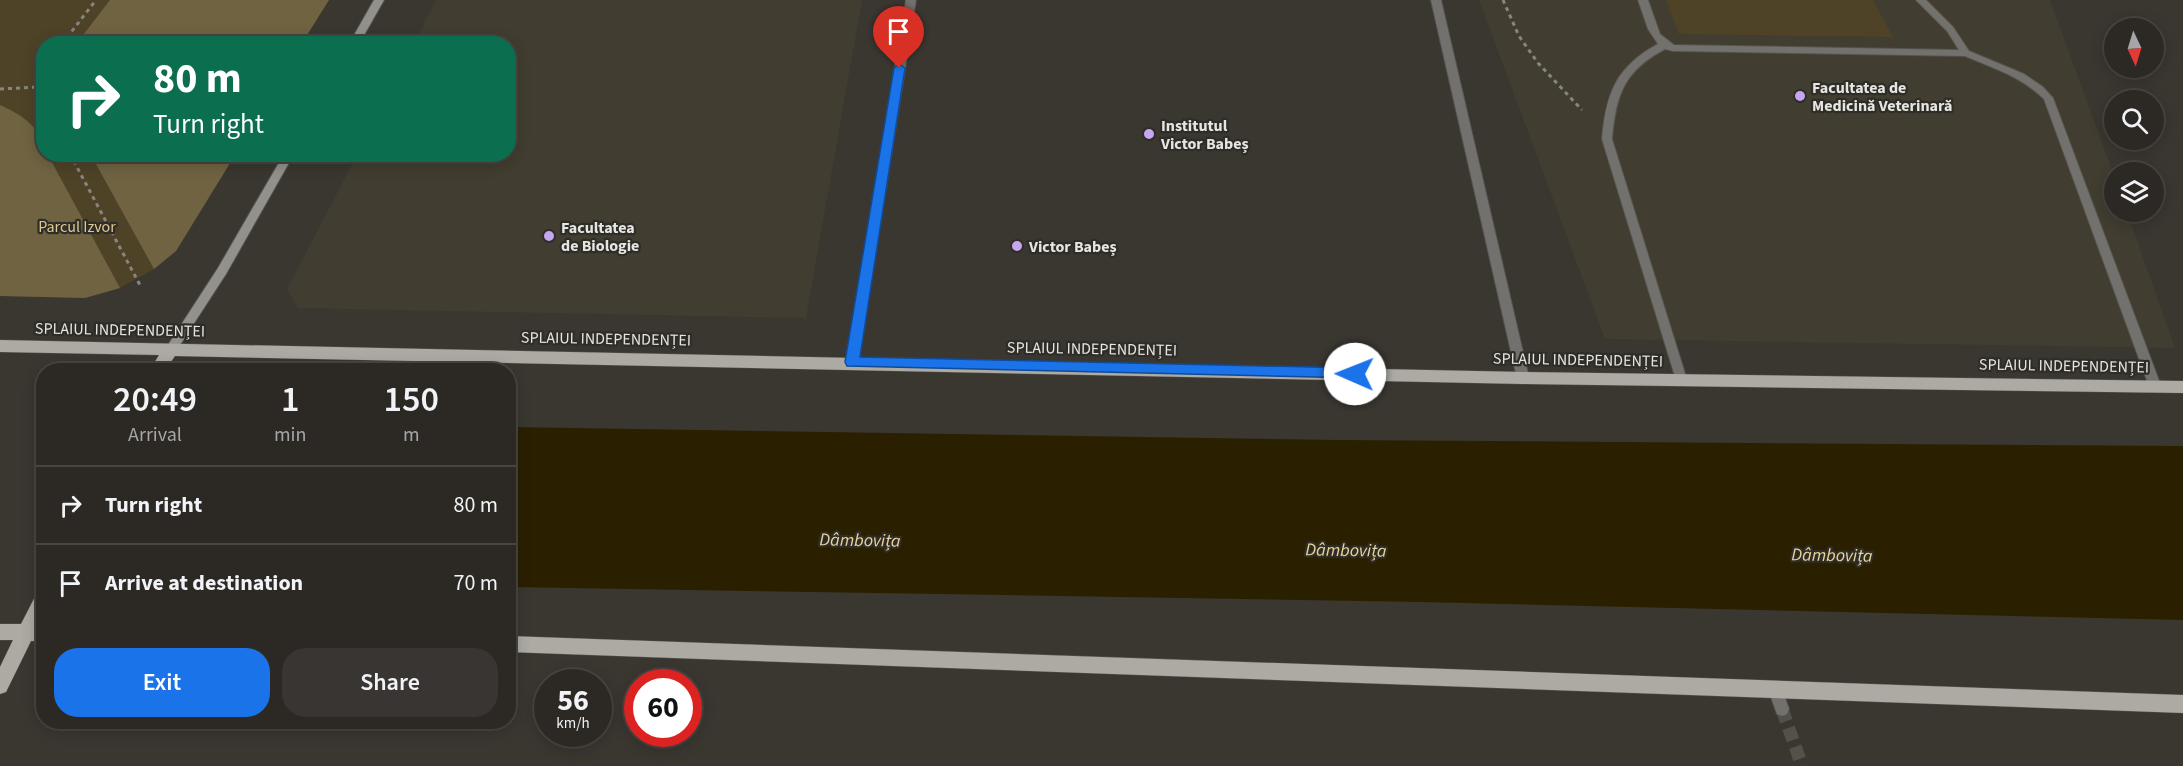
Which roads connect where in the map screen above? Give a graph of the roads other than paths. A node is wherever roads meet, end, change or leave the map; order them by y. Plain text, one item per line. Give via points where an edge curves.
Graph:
1 (379, 0) edge
2 (910, 0) edge
3 (1436, 0) edge
4 (1643, 0) edge
5 (1921, 0) edge
6 (359, 36) edge
7 (1664, 45) junction
8 (1966, 53) junction
9 (284, 162) edge
10 (0, 346) edge
11 (172, 348) junction
12 (852, 362) junction
13 (162, 363) edge
14 (1523, 378) junction
15 (1681, 380) junction
16 (2155, 386) junction
17 (2183, 387) edge
18 (0, 632) edge
19 (35, 633) edge
20 (516, 644) edge
21 (0, 686) edge
22 (1775, 689) junction
23 (2183, 704) edge
24 (1782, 709) tunnel mouth

1 - 6 main road
2 - 12 street
3 - 14 street
4 - 7 street via 1657,39
5 - 8 street via 1950,29
7 - 8 street
7 - 15 street via 1635,62 1616,86 1607,139
8 - 16 street via 2029,80 2048,98
9 - 11 main road
10 - 11 main road, SPLAIUL INDEPENDENȚEI
11 - 12 main road, SPLAIUL INDEPENDENȚEI
11 - 13 main road
12 - 14 main road, SPLAIUL INDEPENDENȚEI
14 - 15 main road, SPLAIUL INDEPENDENȚEI
15 - 16 main road, SPLAIUL INDEPENDENȚEI
16 - 17 main road, SPLAIUL INDEPENDENȚEI
18 - 19 main road
19 - 21 main road
20 - 22 main road
22 - 23 main road
22 - 24 street

